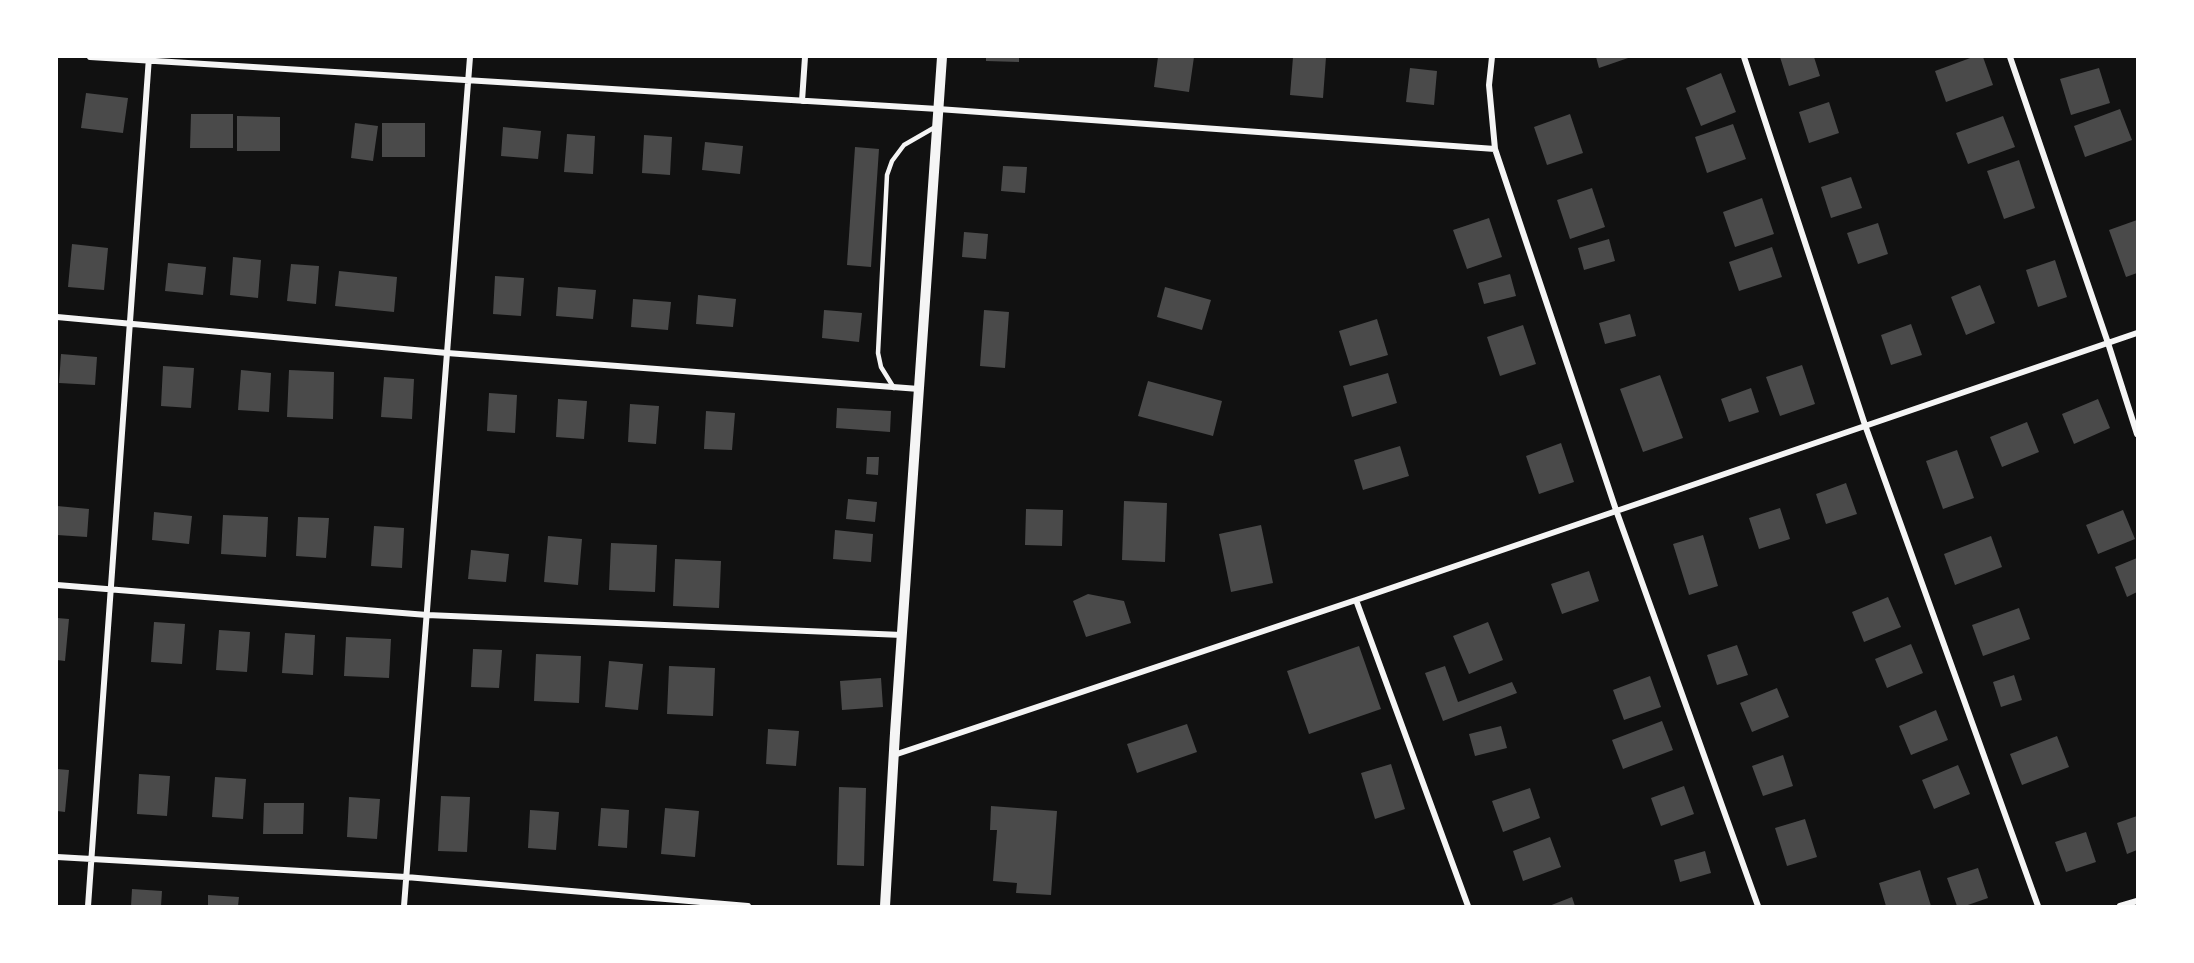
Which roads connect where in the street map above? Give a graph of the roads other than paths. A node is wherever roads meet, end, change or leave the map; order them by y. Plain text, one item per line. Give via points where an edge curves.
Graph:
1 (90, 57) edge
2 (470, 57) edge
3 (805, 57) edge
4 (942, 57) edge
5 (1492, 57) edge
6 (1744, 57) edge
7 (2010, 57) edge
8 (148, 59) edge
9 (468, 80) junction
10 (802, 101) junction
11 (938, 109) junction
12 (937, 126) junction
13 (1495, 149) junction
14 (57, 316) edge
15 (130, 324) junction
16 (2137, 333) edge
17 (2108, 343) junction
18 (447, 353) junction
19 (894, 388) junction
20 (919, 389) junction
21 (1866, 425) junction
22 (2137, 434) edge
23 (1616, 510) junction
24 (57, 585) edge
25 (111, 591) junction
26 (1356, 600) junction
27 (427, 615) junction
28 (902, 635) junction
29 (894, 755) junction
30 (57, 857) edge
31 (92, 860) junction
32 (406, 877) junction
33 (2137, 900) edge
34 (88, 906) edge
35 (404, 906) edge
36 (748, 906) edge
37 (885, 906) edge
38 (1468, 906) edge
39 (1758, 906) edge
40 (2038, 906) edge
41 (2120, 906) edge

1 - 8 street
2 - 9 street
3 - 10 street
4 - 11 street
5 - 13 street via 1489,85
6 - 21 street
7 - 17 street
8 - 9 street
8 - 15 street
9 - 10 street
9 - 18 street
10 - 11 street
11 - 12 street
11 - 13 street
12 - 19 lane via 904,145 887,175 878,353 881,367
12 - 20 street
13 - 23 street
14 - 15 street
15 - 18 street
15 - 25 street
16 - 17 street
17 - 21 street
17 - 22 street
18 - 19 street
18 - 27 street
19 - 20 street
20 - 28 street
21 - 23 street
21 - 40 street
23 - 26 street
23 - 39 street
24 - 25 street
25 - 27 street
25 - 31 street
26 - 29 street
26 - 38 street
27 - 28 street
27 - 32 street
28 - 29 street
29 - 37 street
30 - 31 street
31 - 32 street
31 - 34 street
32 - 35 street
32 - 36 street
33 - 41 street

